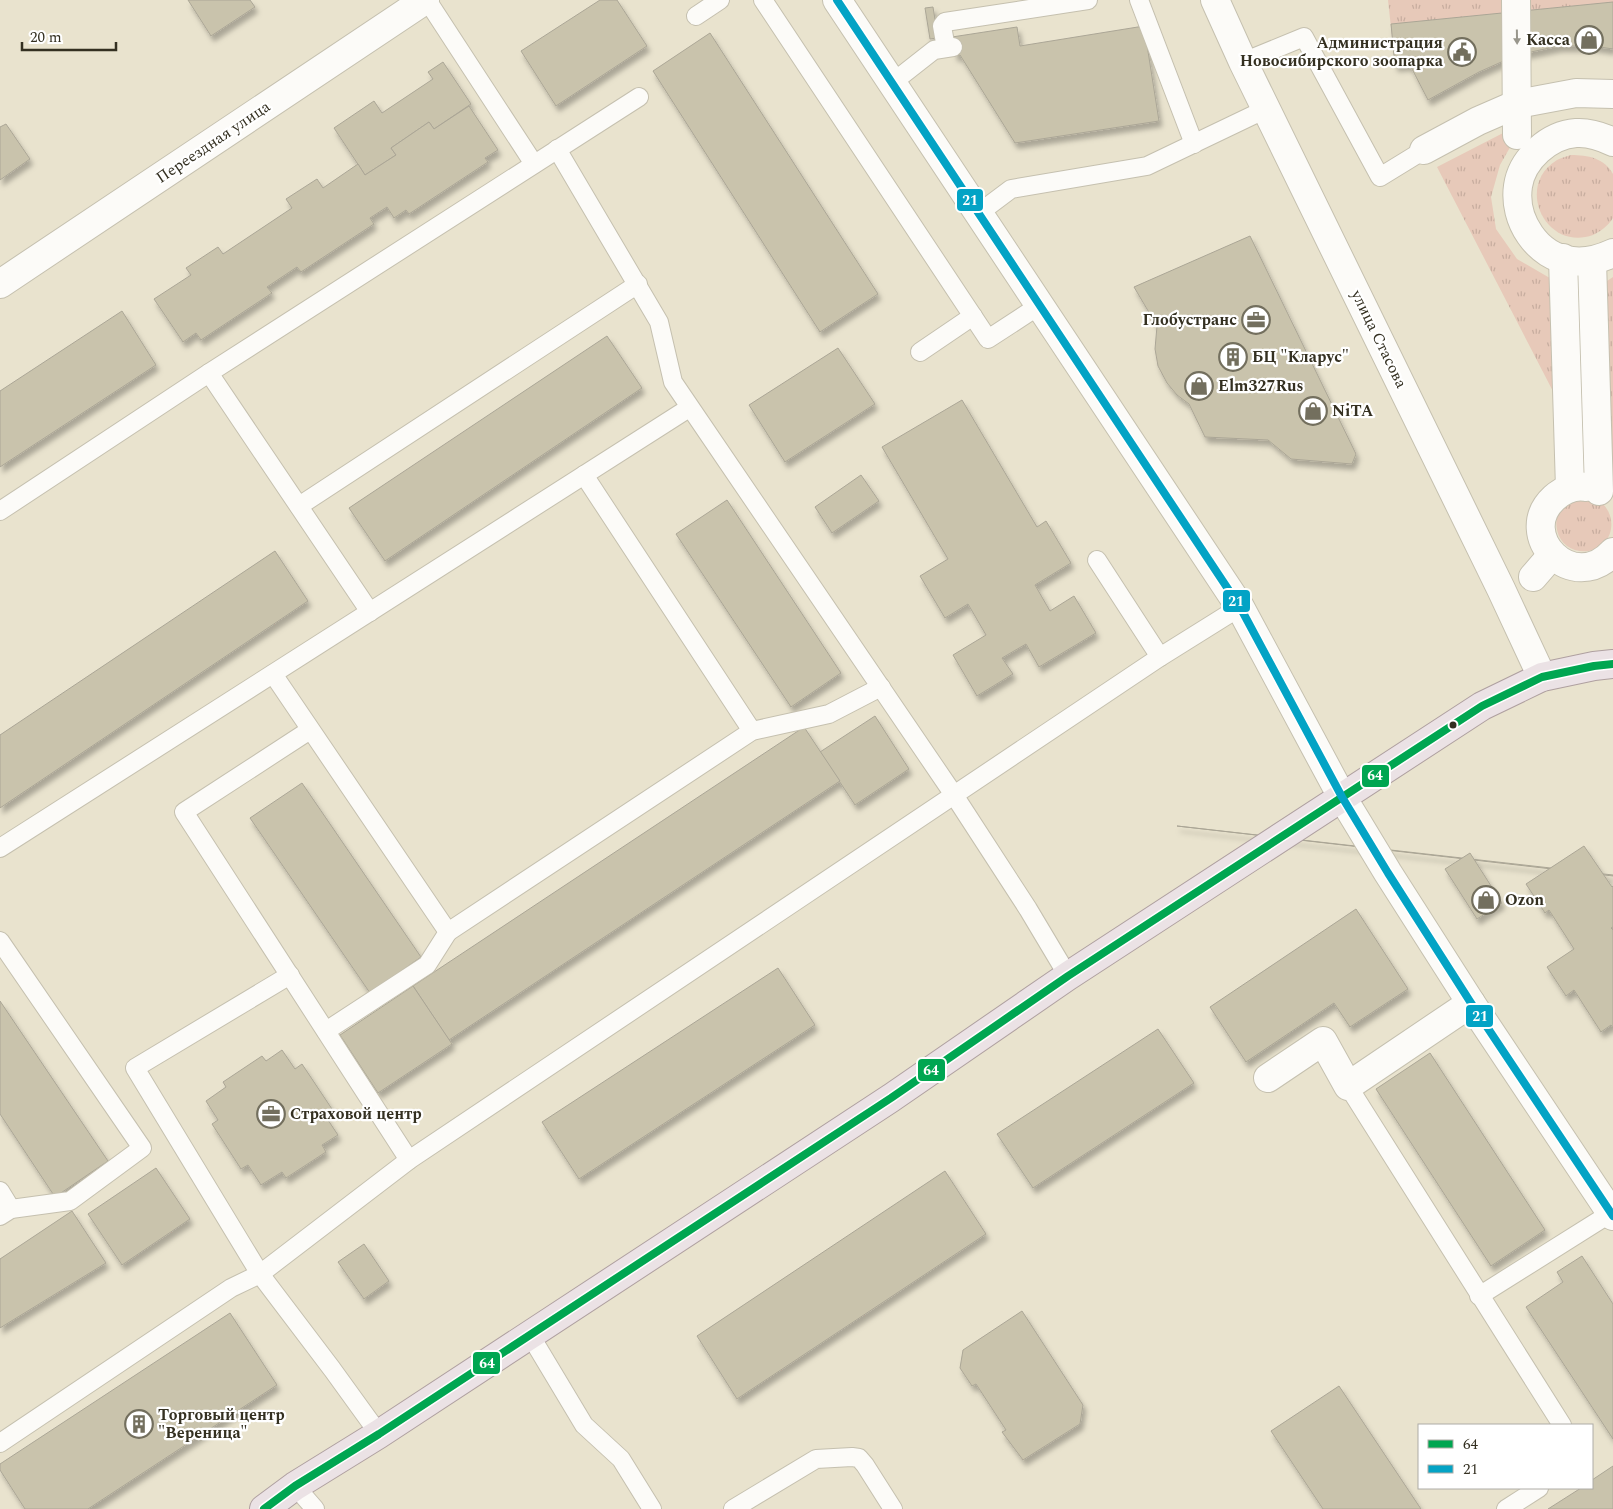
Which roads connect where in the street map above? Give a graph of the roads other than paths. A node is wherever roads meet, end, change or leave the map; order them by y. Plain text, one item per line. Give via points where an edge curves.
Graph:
1 (426, 0) edge
2 (720, 0) edge
3 (763, 0) edge
4 (837, 0) edge
5 (1088, 0) edge
6 (1139, 0) edge
7 (1215, 0) edge
8 (1516, 4) edge
9 (696, 16) dead end
10 (1243, 62) junction
11 (892, 83) junction
12 (1576, 93) junction
13 (1613, 94) edge
14 (639, 97) dead end
15 (1517, 104) junction
16 (1266, 109) junction
17 (1576, 133) junction
18 (1517, 135) dead end
19 (1613, 142) edge
20 (1194, 144) junction
21 (558, 149) junction
22 (1424, 150) joint
23 (534, 164) junction
24 (979, 213) junction
25 (1603, 257) edge
26 (1563, 258) junction
27 (0, 284) edge
28 (638, 284) junction
29 (1040, 305) junction
30 (973, 316) junction
31 (920, 352) dead end
32 (209, 373) junction
33 (689, 408) junction
34 (584, 475) junction
35 (1570, 488) junction
36 (1606, 497) edge
37 (299, 506) junction
38 (0, 511) edge
39 (1613, 552) edge
40 (1552, 555) junction
41 (1097, 560) dead end
42 (1534, 577) dead end
43 (1240, 607) junction
44 (370, 612) junction
45 (1160, 657) junction
46 (1613, 664) edge
47 (273, 674) junction
48 (1542, 678) junction
49 (881, 687) junction
50 (310, 730) junction
51 (752, 731) junction
52 (954, 795) junction
53 (1342, 797) junction
54 (0, 848) edge
55 (448, 932) junction
56 (0, 941) edge
57 (290, 975) junction
58 (1068, 976) junction
59 (1471, 1003) junction
60 (326, 1030) junction
61 (1268, 1078) dead end
62 (1348, 1086) junction
63 (409, 1160) junction
64 (0, 1191) edge
65 (6, 1213) edge
66 (1612, 1215) edge
67 (260, 1274) junction
68 (1479, 1296) junction
69 (530, 1335) junction
70 (1561, 1424) edge
71 (379, 1434) junction
72 (0, 1443) edge
73 (295, 1486) junction
74 (1537, 1489) edge
75 (264, 1509) edge
76 (315, 1509) edge
77 (652, 1509) edge
78 (733, 1509) edge
79 (893, 1509) edge
80 (1506, 1509) edge

1 - 23 lane
1 - 27 street, Переездная улица
2 - 9 lane
3 - 30 lane
4 - 11 street
5 - 11 lane via 945,22 942,26 950,47 934,50
6 - 20 lane
7 - 10 street, улица Стасова
8 -> 15 street
10 - 16 street, улица Стасова
10 - 22 lane via 1304,37 1380,177
11 - 24 street
12 - 13 street
12 - 15 street
12 - 17 street
14 - 21 lane
15 - 18 street
15 - 22 street
16 - 20 lane
16 - 48 street, улица Стасова
17 - 19 street via 1598,135
17 - 26 street via 1556,138 1538,149 1526,165 1518,185 1518,205 1524,226 1535,242
20 - 24 lane via 1147,166 1011,188
21 - 23 lane
21 - 28 lane
23 - 32 lane
24 - 29 street
25 - 26 street via 1572,261
25 - 36 street
26 - 35 street
28 - 33 lane via 659,322 673,382
28 - 37 lane
29 - 30 lane via 988,339
29 - 43 street
30 - 31 lane
32 - 37 lane
32 - 38 lane
33 - 34 lane
33 - 49 lane
34 - 44 lane
34 - 51 lane
35 - 36 street via 1595,489
35 - 40 street via 1549,503 1542,516 1544,543
37 - 44 lane
39 - 40 street via 1603,562 1576,568
40 - 42 street
41 - 45 lane
43 - 45 lane
43 - 53 street
44 - 47 lane
45 - 52 lane
46 - 48 main road
47 - 50 lane
47 - 54 lane
48 - 53 main road via 1482,706
49 - 51 lane via 829,714
49 - 52 lane
50 - 55 lane
50 - 57 lane via 184,812
51 - 55 lane
52 - 58 lane
52 - 63 lane
53 - 58 main road
53 - 59 street
55 - 60 lane via 426,965
56 - 65 lane via 142,1148 70,1200
57 - 60 lane
57 - 67 lane via 135,1068
58 - 69 main road via 891,1098
59 - 62 street
59 - 66 street
60 - 63 lane
61 - 62 street via 1323,1041
62 - 68 lane
63 - 67 lane
64 - 65 lane
66 - 68 lane
67 - 71 lane
67 - 72 lane via 231,1288
68 - 70 lane
69 - 71 main road
69 - 77 lane via 584,1425 621,1459
71 - 73 main road
73 - 75 main road
73 - 76 lane
74 - 80 lane
78 - 79 lane via 816,1459 852,1457 859,1458 866,1465

